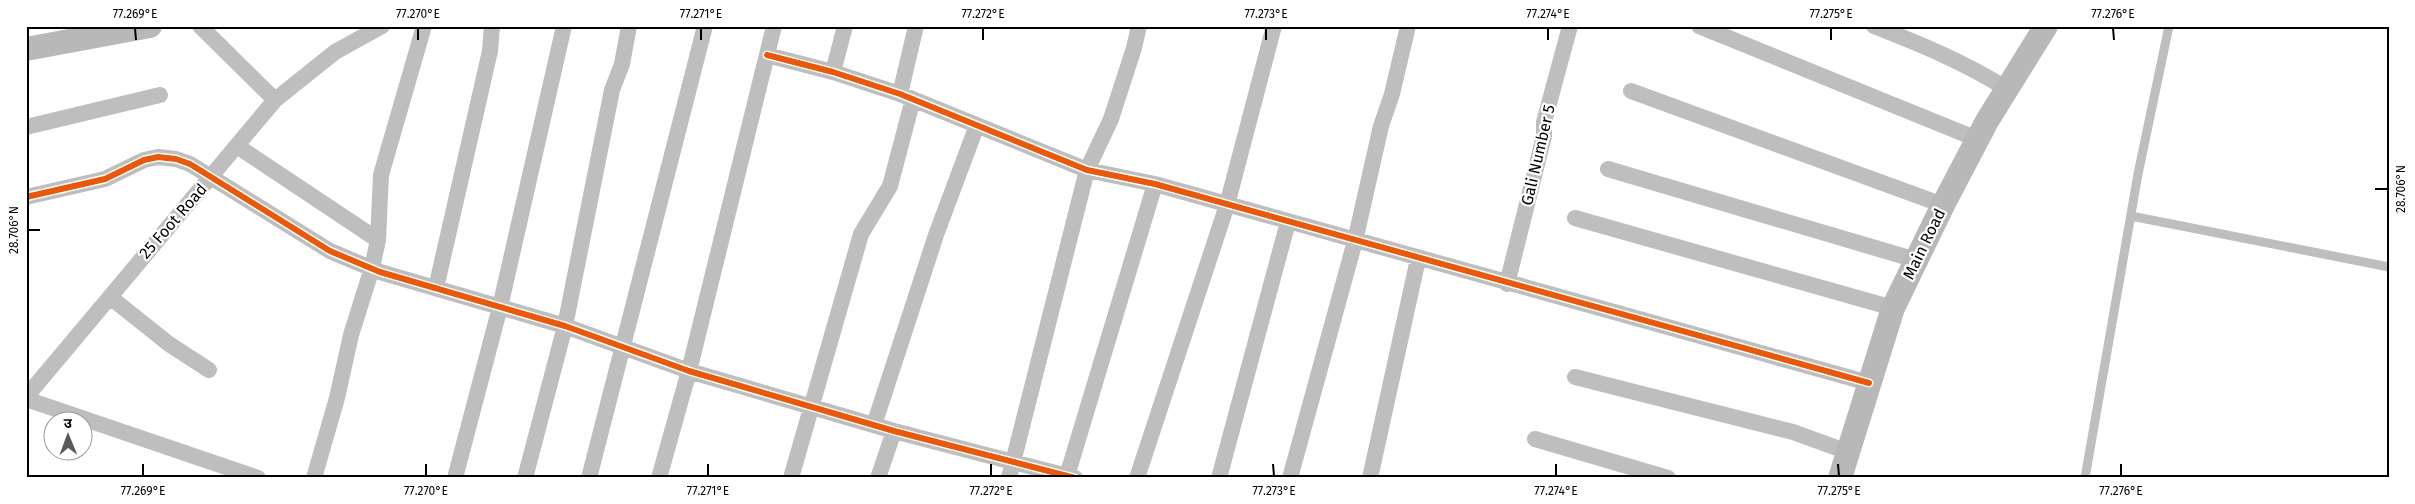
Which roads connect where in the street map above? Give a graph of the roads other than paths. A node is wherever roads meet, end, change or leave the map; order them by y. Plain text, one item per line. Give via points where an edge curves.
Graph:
1 (150, 26) edge
2 (200, 26) edge
3 (382, 26) edge
4 (424, 26) edge
5 (492, 26) edge
6 (564, 26) edge
7 (628, 26) edge
8 (706, 26) edge
9 (774, 26) edge
10 (845, 26) edge
11 (916, 26) edge
12 (1139, 26) edge
13 (1274, 26) edge
14 (1408, 26) edge
15 (1570, 26) edge
16 (1699, 26) edge
17 (1874, 26) edge
18 (2046, 26) edge
19 (2169, 26) edge
20 (26, 49) edge
21 (767, 55) junction
22 (833, 72) junction
23 (2006, 89) junction
24 (1631, 91) dead end
25 (160, 95) dead end
26 (906, 97) junction
27 (275, 100) junction
28 (977, 125) junction
29 (26, 127) edge
30 (1977, 139) junction
31 (237, 146) junction
32 (1608, 169) dead end
33 (1087, 170) junction
34 (211, 177) junction
35 (1155, 184) junction
36 (26, 197) edge
37 (1227, 204) junction
38 (1943, 205) junction
39 (2131, 216) junction
40 (1575, 218) dead end
41 (1288, 222) junction
42 (378, 240) junction
43 (1355, 241) junction
44 (1418, 259) junction
45 (1916, 260) junction
46 (2389, 266) edge
47 (372, 268) junction
48 (1507, 284) junction
49 (436, 288) junction
50 (110, 297) junction
51 (500, 307) junction
52 (1893, 308) junction
53 (565, 326) junction
54 (623, 346) junction
55 (210, 370) dead end
56 (689, 371) junction
57 (1575, 377) dead end
58 (1869, 383) junction
59 (26, 398) edge
60 (813, 407) junction
61 (874, 425) junction
62 (894, 431) junction
63 (1535, 439) dead end
64 (1848, 452) junction
65 (1014, 461) junction
66 (1071, 477) edge
67 (258, 478) edge
68 (314, 478) edge
69 (455, 478) edge
70 (525, 478) edge
71 (589, 478) edge
72 (659, 478) edge
73 (791, 478) edge
74 (878, 478) edge
75 (1009, 478) edge
76 (1137, 478) edge
77 (1219, 478) edge
78 (1290, 478) edge
79 (1370, 478) edge
80 (1668, 478) edge
81 (1840, 478) edge
82 (2084, 478) edge

1 - 20 street
2 - 27 street
3 - 27 street, 25 Foot Road via 335,52
4 - 42 street via 381,175
5 - 49 street via 490,51
6 - 51 street
7 - 53 street via 622,64 612,90
8 - 54 street
9 - 21 street
10 - 22 street
11 - 26 street
12 - 33 street via 1111,119
13 - 37 street
14 - 43 street
15 - 48 street, Gali Number 5
16 - 30 street
17 - 23 street via 1977,70
18 - 23 street, Main Road
19 - 39 lane
21 - 22 street
21 - 56 street
22 - 26 street
23 - 30 street, Main Road
24 - 38 street
25 - 29 street
26 - 28 street
26 - 60 street via 890,186 861,234
27 - 31 street, 25 Foot Road
28 - 33 street
28 - 61 street via 936,235
30 - 38 street, Main Road
31 - 34 street, 25 Foot Road
31 - 42 street
32 - 45 street
33 - 35 street
33 - 65 street
34 - 36 street via 190,164 158,157 144,160 105,179
34 - 47 street via 330,251
34 - 50 street, 25 Foot Road
35 - 37 street
35 - 66 street
37 - 41 street
37 - 76 street
38 - 45 street, Main Road
39 - 46 lane
39 - 82 lane
40 - 52 street
41 - 43 street
41 - 77 street
42 - 47 street
43 - 44 street
43 - 78 street
44 - 48 street
44 - 79 street
45 - 52 street, Main Road
47 - 49 street
47 - 68 street
48 - 58 street
49 - 51 street
50 - 55 street via 169,344
50 - 59 street, 25 Foot Road
51 - 53 street
51 - 69 street
52 - 58 street, Main Road
53 - 54 street
53 - 70 street
54 - 56 street
54 - 71 street
56 - 60 street
56 - 72 street
57 - 64 street via 1793,432
58 - 64 street, Main Road
59 - 67 street
60 - 61 street
60 - 73 street
61 - 62 street
62 - 65 street
62 - 74 street
63 - 80 street
64 - 81 street, Main Road
65 - 66 street
65 - 75 street

